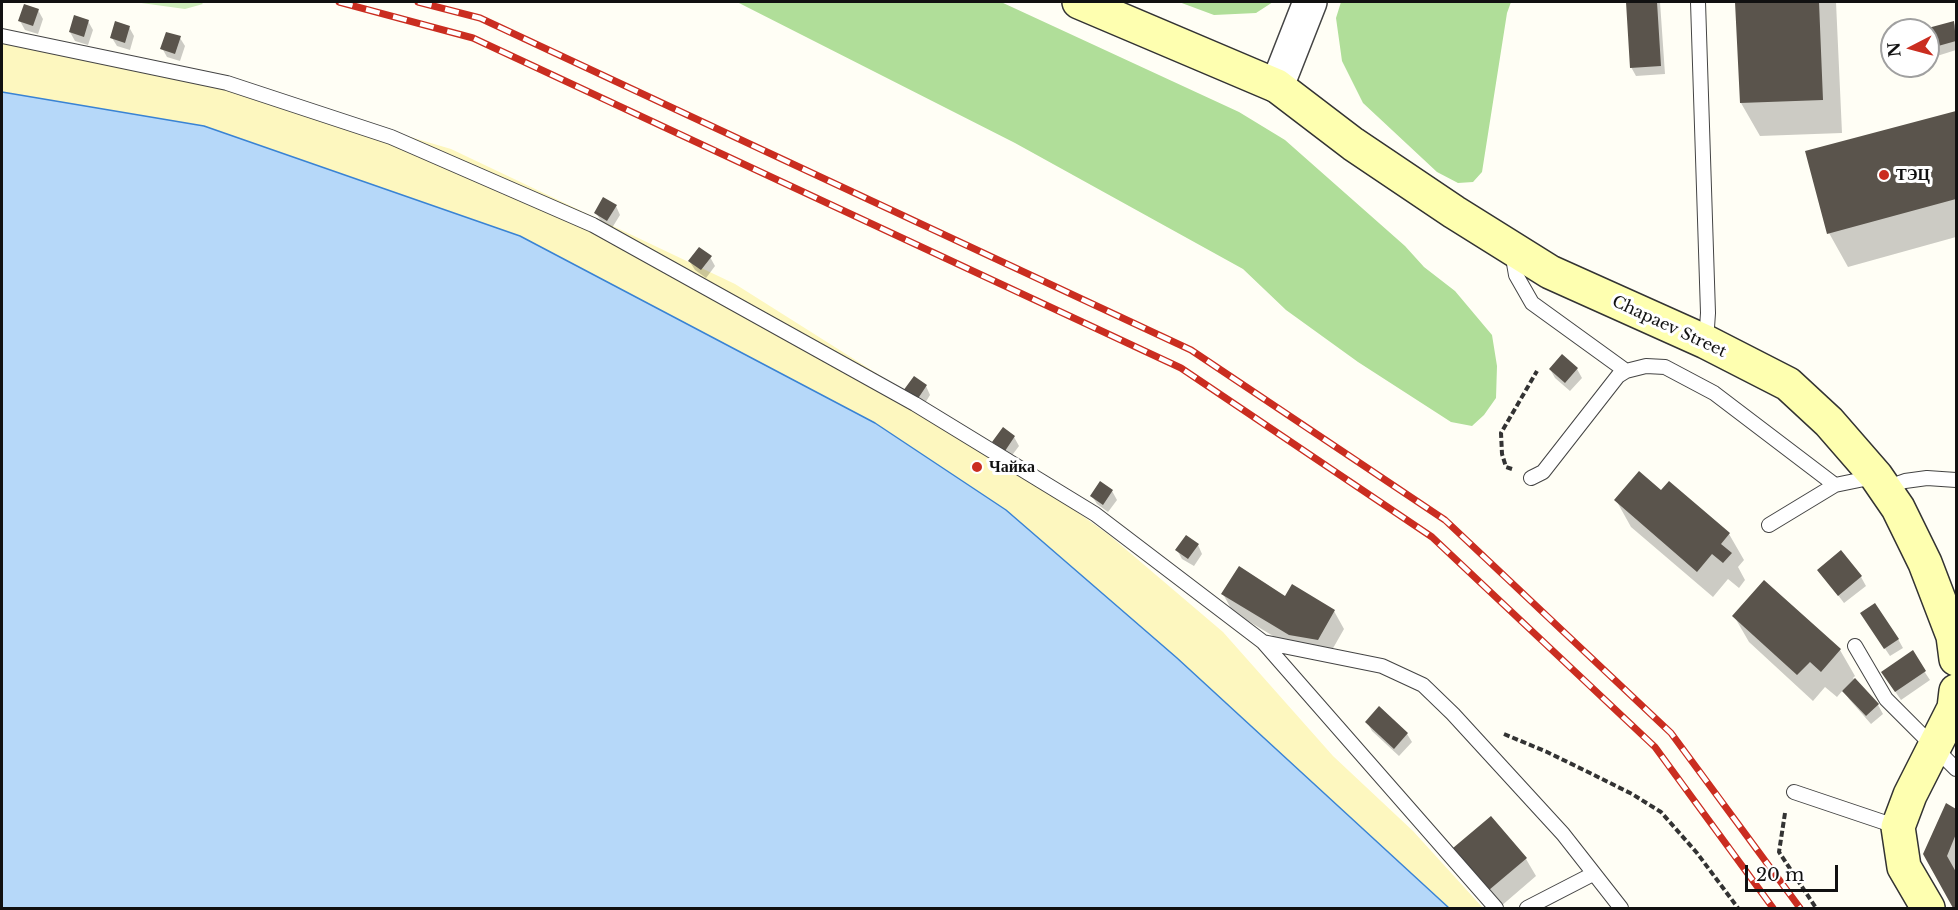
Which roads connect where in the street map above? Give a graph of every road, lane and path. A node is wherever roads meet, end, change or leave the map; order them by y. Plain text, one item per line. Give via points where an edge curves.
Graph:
1 (1079, 2) edge
2 (1310, 2) edge
3 (1698, 2) edge
4 (2, 36) edge
5 (1277, 86) junction
6 (1512, 248) junction
7 (1706, 342) junction
8 (1537, 370) dead end
9 (1626, 371) junction
10 (1532, 478) joint
11 (1956, 480) edge
12 (1881, 482) junction
13 (1835, 485) junction
14 (1769, 525) dead end
15 (1263, 642) junction
16 (1855, 645) dead end
17 (1956, 659) edge
18 (1956, 691) edge
19 (1453, 714) junction
20 (1933, 747) junction
21 (1956, 769) edge
22 (1794, 792) joint
23 (1898, 827) junction
24 (1593, 874) junction
25 (1496, 909) edge
26 (1527, 909) edge
27 (1621, 909) edge
28 (1738, 909) edge
29 (1816, 909) edge
30 (1928, 909) edge

1 - 5 main road, Chapaev Street
2 - 5 street
3 - 7 lane
4 - 15 lane via 227,83 391,137 593,225 915,404 1095,514
5 - 6 main road, Chapaev Street via 1353,144
6 - 7 main road, Chapaev Street via 1550,272
6 - 9 lane via 1516,275 1532,303
7 - 12 main road, Chapaev Street via 1788,384 1829,422
8 - 10 path via 1501,433 1506,466
9 - 10 lane via 1618,376 1543,472
9 - 13 lane via 1665,367 1714,393
11 - 12 lane
12 - 13 lane
12 - 17 main road, Chapaev Street via 1925,563 1953,636
13 - 14 lane
15 - 19 lane via 1382,666 1423,685
15 - 25 lane
16 - 20 lane via 1886,699
18 - 20 main road via 1954,708
19 - 24 lane via 1563,834
19 - 28 path via 1547,752 1661,812
20 - 21 lane
20 - 23 main road
22 - 23 lane
22 - 29 path via 1787,802 1779,852
23 - 30 main road via 1904,867
24 - 26 lane
24 - 27 lane

